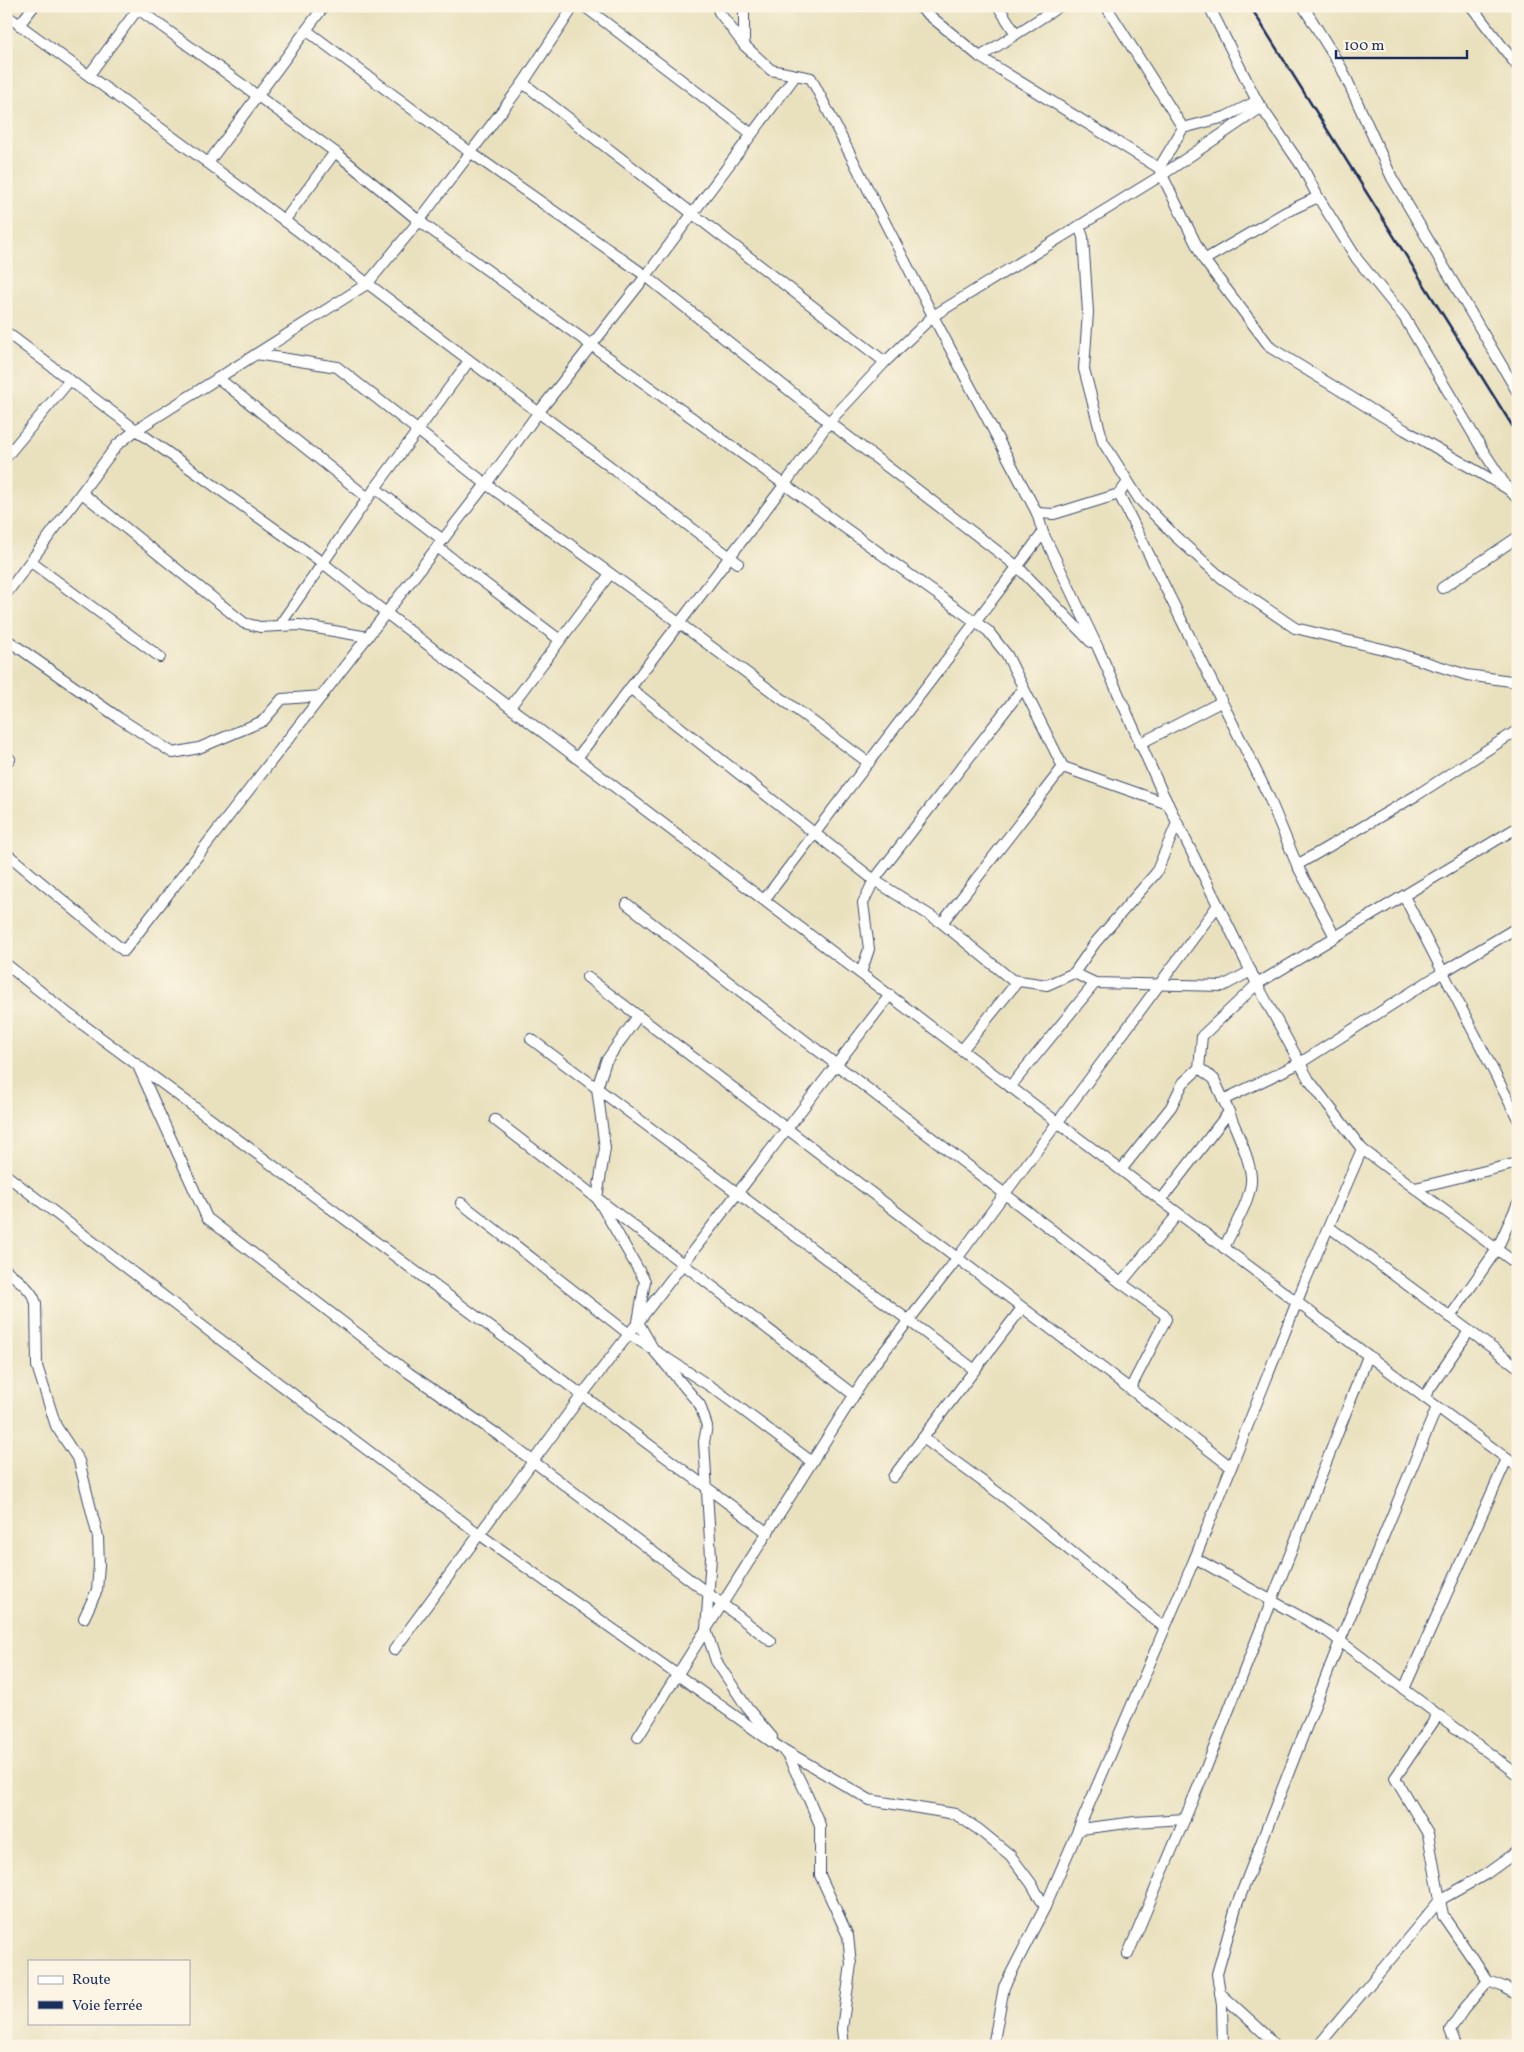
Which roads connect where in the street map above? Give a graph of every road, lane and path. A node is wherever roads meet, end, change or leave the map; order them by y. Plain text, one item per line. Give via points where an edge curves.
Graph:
1 (34, 6) edge
2 (324, 6) edge
3 (574, 6) edge
4 (584, 6) edge
5 (717, 6) edge
6 (744, 6) edge
7 (918, 6) edge
8 (998, 6) edge
9 (1060, 6) edge
10 (1106, 6) edge
11 (1209, 6) edge
12 (1303, 6) edge
13 (1471, 6) edge
14 (139, 8) edge
15 (6, 15) edge
16 (19, 25) junction
17 (306, 30) junction
18 (1016, 34) junction
19 (744, 45) junction
20 (980, 57) junction
21 (1518, 67) edge
22 (89, 75) junction
23 (796, 75) junction
24 (523, 83) junction
25 (257, 96) junction
26 (1260, 104) junction
27 (1183, 128) junction
28 (752, 134) junction
29 (335, 152) junction
30 (470, 152) junction
31 (208, 163) junction
32 (1161, 172) junction
33 (1318, 196) junction
34 (692, 214) junction
35 (284, 221) junction
36 (419, 221) junction
37 (1078, 226) junction
38 (1204, 260) junction
39 (646, 276) junction
40 (367, 284) junction
41 (933, 316) junction
42 (6, 332) edge
43 (592, 346) junction
44 (256, 354) junction
45 (469, 361) junction
46 (885, 362) junction
47 (218, 378) junction
48 (70, 380) junction
49 (1518, 393) edge
50 (538, 413) junction
51 (829, 422) junction
52 (136, 430) junction
53 (418, 431) junction
54 (8, 450) edge
55 (1128, 482) junction
56 (486, 484) junction
57 (785, 484) junction
58 (375, 488) junction
59 (1508, 489) junction
60 (82, 493) junction
61 (1119, 494) junction
62 (368, 498) junction
63 (1518, 499) edge
64 (1037, 513) junction
65 (1043, 533) junction
66 (1518, 537) edge
67 (440, 544) junction
68 (729, 556) junction
69 (31, 562) junction
70 (323, 563) junction
71 (738, 563) dead end
72 (1018, 567) junction
73 (610, 574) junction
74 (1442, 588) dead end
75 (6, 594) edge
76 (386, 613) junction
77 (976, 621) junction
78 (679, 623) junction
79 (279, 626) junction
80 (368, 637) junction
81 (6, 639) edge
82 (560, 640) junction
83 (1098, 648) junction
84 (160, 657) dead end
85 (1518, 682) edge
86 (630, 688) junction
87 (1023, 688) junction
88 (322, 696) junction
89 (1221, 702) junction
90 (510, 707) junction
91 (1518, 730) edge
92 (1139, 744) junction
93 (577, 758) junction
94 (869, 763) junction
95 (1063, 767) junction
96 (1168, 804) junction
97 (1177, 823) junction
98 (1518, 827) edge
99 (815, 833) junction
100 (6, 853) edge
101 (1297, 865) junction
102 (874, 880) junction
103 (1404, 896) junction
104 (764, 900) junction
105 (627, 904) dead end
106 (1218, 905) junction
107 (942, 923) junction
108 (1517, 930) edge
109 (1335, 937) junction
110 (6, 964) edge
111 (1251, 971) junction
112 (1443, 972) junction
113 (861, 973) junction
114 (1074, 974) junction
115 (587, 977) dead end
116 (1018, 981) junction
117 (1095, 983) junction
118 (1159, 984) junction
119 (1258, 984) junction
120 (890, 995) junction
121 (638, 1016) junction
122 (530, 1039) dead end
123 (962, 1050) junction
124 (1300, 1063) junction
125 (837, 1064) junction
126 (138, 1066) junction
127 (1199, 1068) junction
128 (1010, 1086) junction
129 (597, 1088) junction
130 (1223, 1100) junction
131 (1229, 1112) junction
132 (1518, 1119) edge
133 (495, 1120) dead end
134 (1057, 1122) junction
135 (786, 1128) junction
136 (1362, 1149) junction
137 (1518, 1163) edge
138 (1121, 1170) junction
139 (6, 1174) edge
140 (1415, 1188) junction
141 (737, 1192) junction
142 (1005, 1192) junction
143 (596, 1198) junction
144 (1160, 1200) junction
145 (461, 1203) dead end
146 (1518, 1204) edge
147 (1178, 1214) junction
148 (1329, 1227) junction
149 (1224, 1248) junction
150 (1497, 1249) junction
151 (957, 1258) junction
152 (682, 1264) junction
153 (1518, 1265) edge
154 (6, 1270) edge
155 (1121, 1282) junction
156 (1296, 1303) junction
157 (1022, 1308) junction
158 (1450, 1317) junction
159 (909, 1320) junction
160 (638, 1322) junction
161 (1469, 1331) junction
162 (629, 1334) junction
163 (655, 1352) junction
164 (1368, 1356) junction
165 (1518, 1367) edge
166 (975, 1370) junction
167 (1130, 1389) junction
168 (582, 1395) junction
169 (854, 1395) junction
170 (1424, 1397) junction
171 (1437, 1408) junction
172 (923, 1438) junction
173 (1506, 1459) junction
174 (532, 1461) junction
175 (812, 1462) junction
176 (1518, 1467) edge
177 (1231, 1468) junction
178 (894, 1478) dead end
179 (706, 1487) junction
180 (768, 1533) junction
181 (479, 1534) junction
182 (1195, 1558) junction
183 (709, 1595) junction
184 (1272, 1601) junction
185 (722, 1604) junction
186 (84, 1618) dead end
187 (1165, 1628) junction
188 (706, 1630) junction
189 (771, 1641) dead end
190 (1340, 1641) junction
191 (394, 1650) dead end
192 (677, 1676) junction
193 (1404, 1689) junction
194 (1438, 1715) junction
195 (638, 1737) dead end
196 (780, 1746) junction
197 (1518, 1775) edge
198 (1185, 1818) junction
199 (1080, 1829) junction
200 (1518, 1851) edge
201 (1440, 1900) junction
202 (1046, 1907) junction
203 (1128, 1954) dead end
204 (1488, 1981) junction
205 (1220, 1993) junction
206 (1518, 1995) edge
207 (844, 2046) edge
208 (993, 2046) edge
209 (1223, 2046) edge
210 (1275, 2046) edge
211 (1318, 2046) edge
212 (1456, 2046) edge

1 - 16 street
2 - 17 street
3 - 24 street
4 - 28 street
5 - 19 street
6 - 19 street
7 - 20 street
8 - 18 street
9 - 18 street
10 - 27 street
11 - 26 street
12 - 49 street via 1342,69 1392,178
13 - 21 street
14 - 22 street
14 - 25 street
15 - 16 street
16 - 22 street
17 - 25 street
17 - 30 street
18 - 20 street
19 - 23 street via 771,70
20 - 32 street
22 - 31 street
23 - 28 street
23 - 41 street via 811,78
24 - 30 street
24 - 34 street
25 - 29 street
25 - 31 street
26 - 27 street
26 - 32 street
26 - 33 street
27 - 32 street
28 - 34 street
29 - 35 street
29 - 36 street
30 - 36 street
30 - 39 street
31 - 35 street
32 - 37 street
32 - 38 street
33 - 38 street
33 - 59 street via 1357,259 1404,317
34 - 39 street
34 - 46 street
35 - 40 street
36 - 40 street
36 - 43 street
37 - 41 street
37 - 55 street via 1083,237 1088,312 1084,370 1103,442
38 - 59 street via 1271,348
39 - 43 street
39 - 51 street
40 - 44 street
40 - 45 street
41 - 46 street
41 - 64 street
42 - 48 street
43 - 50 street
43 - 57 street
44 - 47 street
44 - 53 street via 337,367
45 - 50 street
45 - 53 street
46 - 51 street
47 - 52 street
47 - 62 street
48 - 52 street
48 - 54 street
50 - 56 street
50 - 68 street
51 - 57 street
51 - 72 street
52 - 60 street via 117,445
52 - 70 street
53 - 56 street
53 - 58 street
55 - 61 street
55 - 85 street via 1176,537 1217,573 1295,628 1387,650 1467,675
56 - 67 street
56 - 73 street
57 - 68 street
57 - 77 street
58 - 62 street
58 - 67 street
59 - 63 street
60 - 69 street
60 - 79 street via 244,623 260,627
61 - 64 street via 1054,514
61 - 89 street
62 - 70 street
64 - 65 street
65 - 72 street
65 - 83 street
66 - 74 street
67 - 76 street
67 - 82 street
68 - 71 street
68 - 78 street
69 - 75 street
69 - 84 street
70 - 76 street
70 - 79 street
72 - 77 street
72 - 83 street
73 - 78 street
73 - 82 street
76 - 80 street
76 - 90 street
77 - 87 street via 988,630 1007,655
77 - 94 street
78 - 86 street
78 - 94 street
79 - 80 street via 299,625
80 - 88 street
81 - 88 street via 173,753 199,748 263,721 282,699
82 - 90 street
83 - 92 street
86 - 93 street
86 - 99 street
87 - 95 street
87 - 102 street
88 - 100 street via 124,951
89 - 92 street
89 - 101 street via 1268,795
90 - 93 street
91 - 101 street via 1417,795
92 - 96 street
93 - 104 street
94 - 99 street
95 - 96 street
95 - 107 street
96 - 97 street
97 - 106 street
97 - 114 street via 1156,873 1095,944
98 - 103 street
99 - 102 street
99 - 104 street
101 - 109 street
102 - 107 street
102 - 113 street via 863,903 869,949
103 - 109 street
103 - 112 street
104 - 113 street
105 - 125 street
106 - 111 street
106 - 118 street
107 - 116 street via 1012,980
108 - 112 street
109 - 119 street
110 - 126 street
111 - 118 street via 1223,986
111 - 119 street
112 - 124 street
112 - 132 street
113 - 120 street
114 - 116 street via 1047,985
114 - 117 street
115 - 121 street
116 - 123 street
117 - 118 street
117 - 128 street
118 - 134 street
119 - 124 street
119 - 127 street via 1202,1036
120 - 123 street
120 - 125 street
121 - 129 street via 606,1060
121 - 135 street
122 - 129 street
123 - 128 street
124 - 130 street
124 - 136 street via 1309,1080
125 - 135 street
125 - 142 street
126 - 168 street
126 - 174 street via 206,1218 409,1373
127 - 130 street via 1214,1079
127 - 138 street via 1183,1083 1171,1107
128 - 134 street
129 - 141 street
129 - 143 street via 605,1148
130 - 131 street
131 - 144 street
131 - 149 street via 1250,1169 1251,1183
133 - 143 street
134 - 138 street
134 - 142 street
135 - 141 street
135 - 151 street
136 - 140 street
136 - 148 street
137 - 140 street
138 - 144 street
139 - 181 street via 209,1332
140 - 150 street
141 - 152 street
141 - 159 street
142 - 151 street
142 - 155 street
143 - 152 street
143 - 160 street via 645,1281
144 - 147 street
145 - 162 street
146 - 150 street
147 - 149 street
147 - 155 street
148 - 156 street
148 - 158 street
149 - 156 street
150 - 153 street
150 - 158 street
151 - 157 street
151 - 159 street
152 - 160 street
152 - 169 street
154 - 186 street via 34,1296 37,1366 56,1426 79,1461 95,1527 99,1565 97,1590
155 - 167 street via 1166,1318
156 - 164 street
156 - 177 street
157 - 166 street
157 - 167 street
158 - 161 street
159 - 166 street
159 - 169 street
160 - 162 street
160 - 163 street
161 - 165 street
161 - 170 street
162 - 163 street
162 - 168 street
163 - 175 street via 716,1390
163 - 179 street via 700,1405 707,1426 704,1442
164 - 170 street
164 - 184 street
166 - 172 street
167 - 177 street
168 - 174 street
168 - 179 street
169 - 175 street
170 - 171 street
171 - 173 street
171 - 190 street
172 - 178 street
172 - 187 street via 1008,1500
173 - 176 street
173 - 193 street
174 - 181 street
174 - 183 street
175 - 180 street
177 - 182 street
179 - 180 street
179 - 183 street via 711,1557
180 - 185 street
181 - 191 street
181 - 192 street
182 - 184 street
182 - 187 street
183 - 185 street
183 - 188 street
184 - 190 street
184 - 198 street
185 - 188 street
185 - 189 street
187 - 199 street
188 - 192 street
188 - 196 street via 716,1661 748,1709
190 - 193 street
190 - 205 street via 1236,1907 1217,1974
192 - 195 street
192 - 196 street
193 - 194 street
194 - 197 street
194 - 201 street via 1396,1778 1428,1834
196 - 202 street via 870,1800 954,1814 1010,1855
196 - 207 street via 789,1758 820,1824 820,1875 848,1936 851,1964 842,2029
198 - 199 street
198 - 203 street
199 - 202 street
200 - 201 street
201 - 204 street via 1443,1916
201 - 211 street
202 - 208 street via 1004,1986
204 - 206 street
204 - 212 street via 1450,2030
205 - 209 street
205 - 210 street

